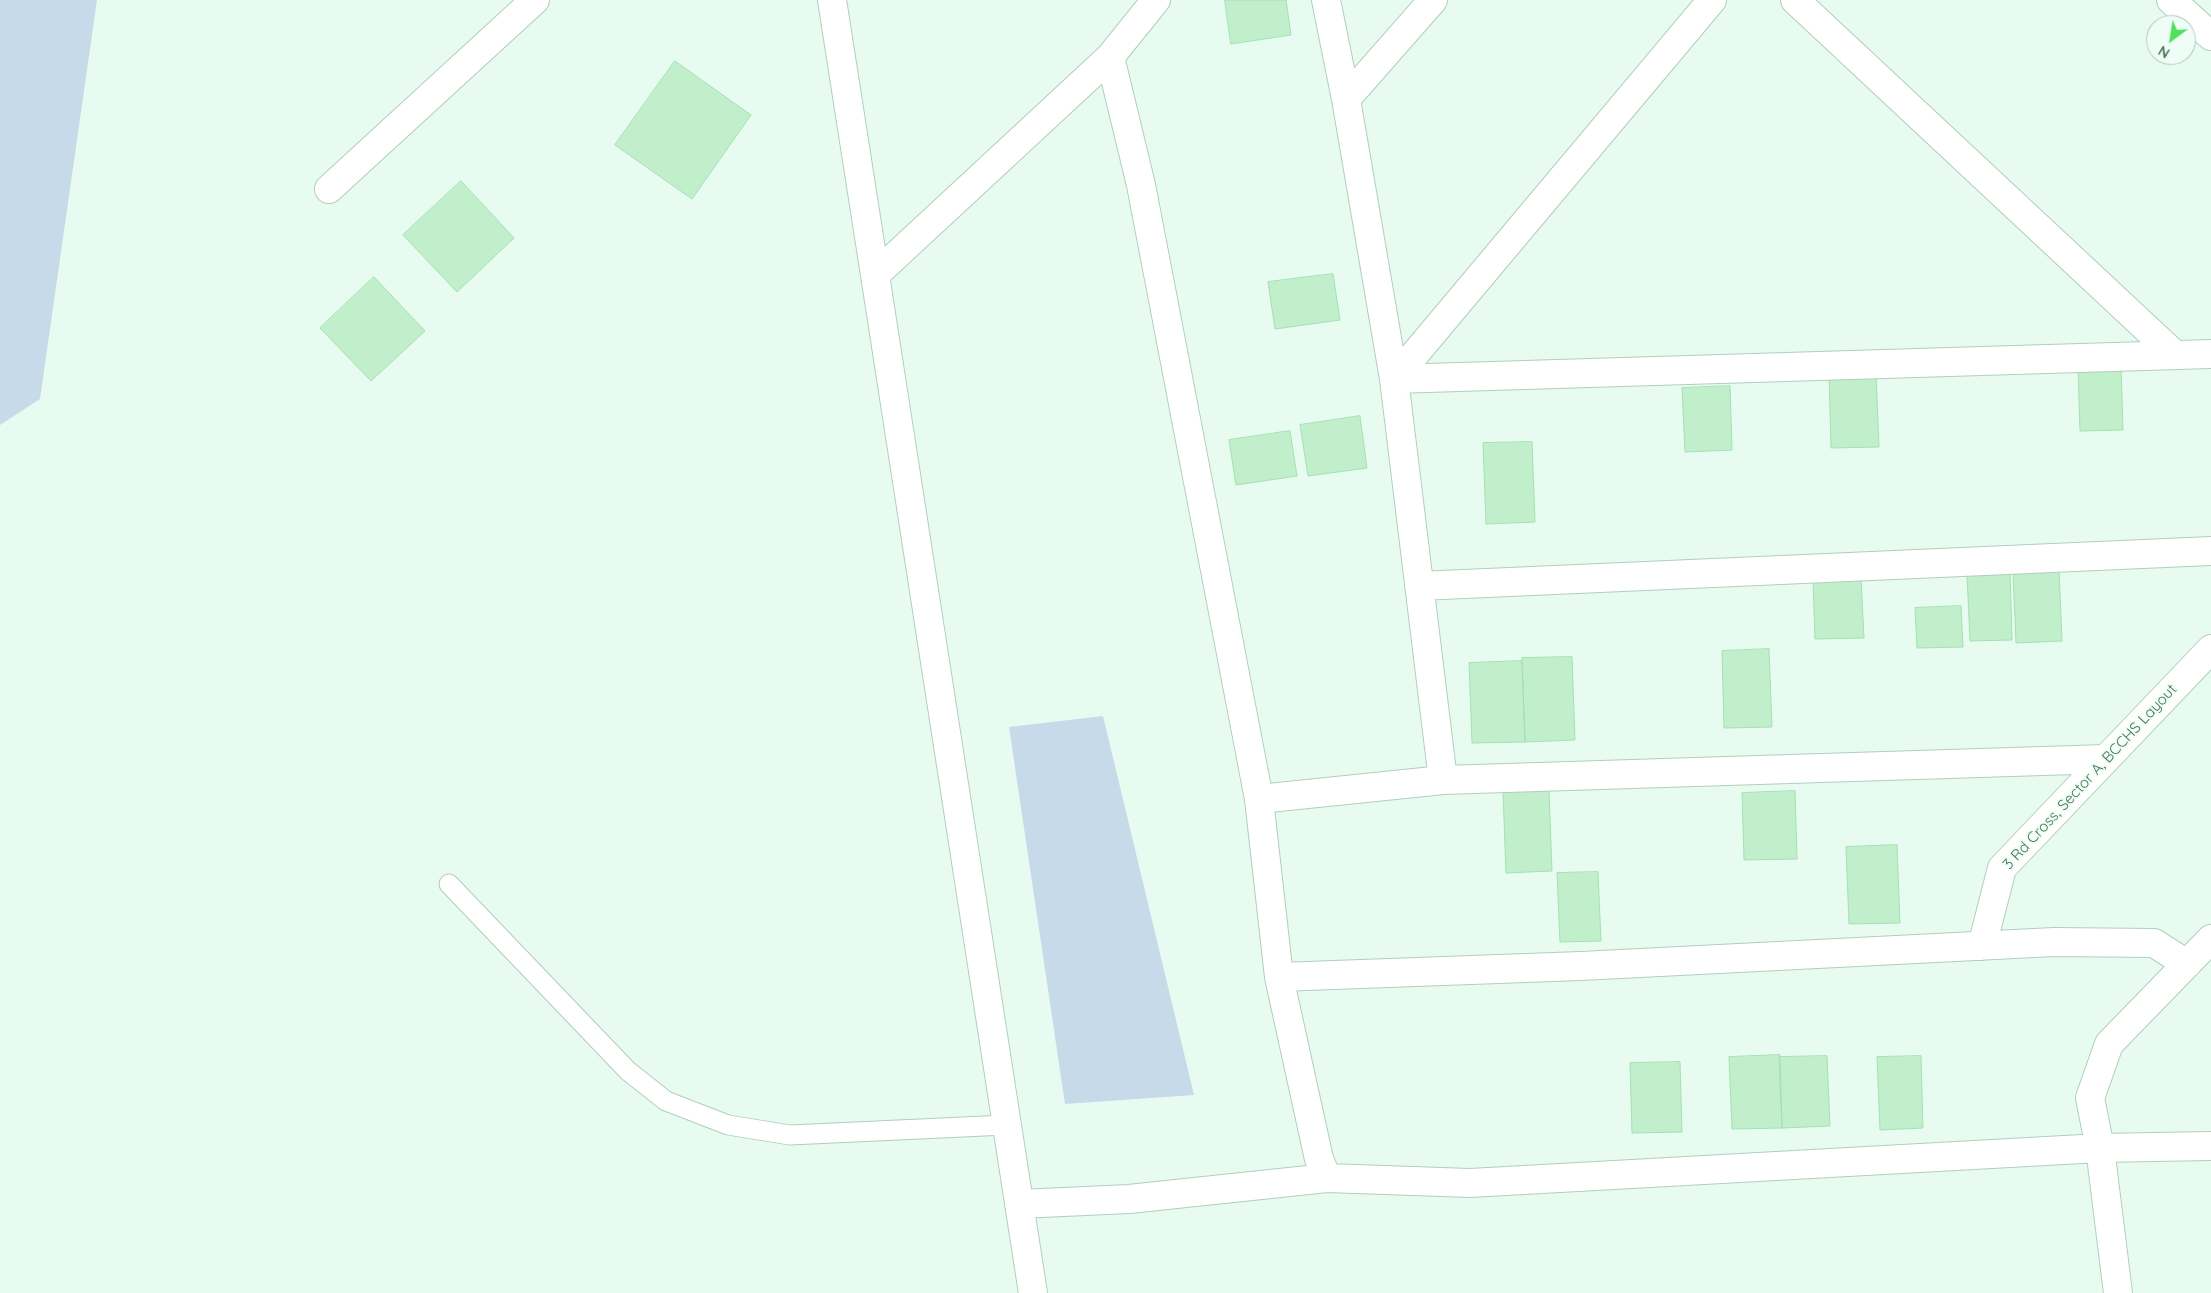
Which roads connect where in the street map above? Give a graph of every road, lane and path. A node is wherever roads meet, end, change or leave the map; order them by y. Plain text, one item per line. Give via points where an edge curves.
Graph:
1 (535, 0) edge
2 (832, 0) edge
3 (1156, 0) edge
4 (1326, 0) edge
5 (1433, 0) edge
6 (1712, 0) edge
7 (1795, 0) edge
8 (2171, 0) edge
9 (2211, 36) edge
10 (1110, 57) junction
11 (1346, 99) junction
12 (329, 189) dead end
13 (875, 274) junction
14 (2211, 354) edge
15 (2176, 356) junction
16 (1394, 379) junction
17 (2211, 551) edge
18 (1420, 586) junction
19 (2211, 649) edge
20 (2106, 759) junction
21 (1443, 780) junction
22 (1259, 799) junction
23 (449, 884) dead end
24 (2211, 939) edge
25 (1982, 946) junction
26 (2187, 964) junction
27 (1279, 977) junction
28 (1006, 1125) junction
29 (2211, 1146) edge
30 (2100, 1148) junction
31 (1327, 1178) junction
32 (1019, 1204) junction
33 (1033, 1293) edge
34 (2118, 1293) edge

1 - 12 street
2 - 13 street
3 - 10 street
4 - 11 street
5 - 11 street
6 - 16 street
7 - 15 street
8 - 9 street
10 - 13 street
10 - 22 street via 1141,185
11 - 16 street
13 - 28 street
14 - 15 street
15 - 16 street
16 - 18 street
17 - 18 street
18 - 21 street
19 - 20 street, 3 Rd Cross, Sector A, BCCHS Layout
20 - 21 street
20 - 25 street, 3 Rd Cross, Sector A, BCCHS Layout via 2002,868
21 - 22 street
22 - 27 street
23 - 28 lane via 628,1071 666,1101 728,1125 790,1135
24 - 26 street
25 - 26 street via 2054,942 2154,943
25 - 27 street
26 - 30 street via 2109,1044 2090,1098
27 - 31 street via 1319,1159
28 - 32 street
29 - 30 street
30 - 31 street via 1470,1183
30 - 34 street
31 - 32 street via 1129,1199
32 - 33 street

